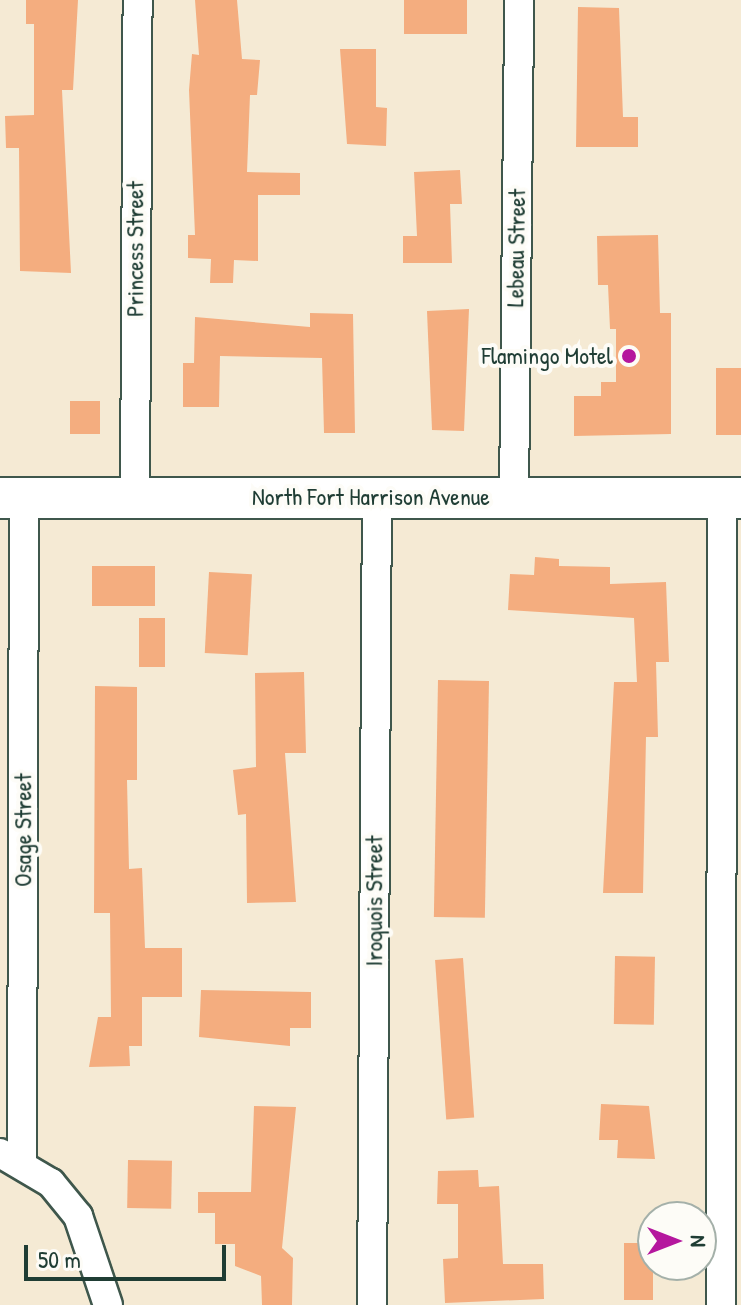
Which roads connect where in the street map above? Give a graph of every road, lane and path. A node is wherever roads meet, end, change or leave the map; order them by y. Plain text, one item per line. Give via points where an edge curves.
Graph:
1 (138, 0) edge
2 (519, 0) edge
3 (377, 497) junction
4 (514, 497) junction
5 (12, 498) edge
6 (135, 498) junction
7 (732, 498) edge
8 (11, 1157) edge
9 (108, 1305) edge
10 (372, 1305) edge
11 (721, 1305) edge

1 - 6 street, Princess Street
2 - 4 street, Lebeau Street
3 - 4 main road, North Fort Harrison Avenue
3 - 6 main road, North Fort Harrison Avenue
3 - 10 street, Iroquois Street
4 - 7 main road, North Fort Harrison Avenue
5 - 6 main road, North Fort Harrison Avenue
5 - 8 street, Osage Street
7 - 11 street
8 - 9 street via 78,1216

